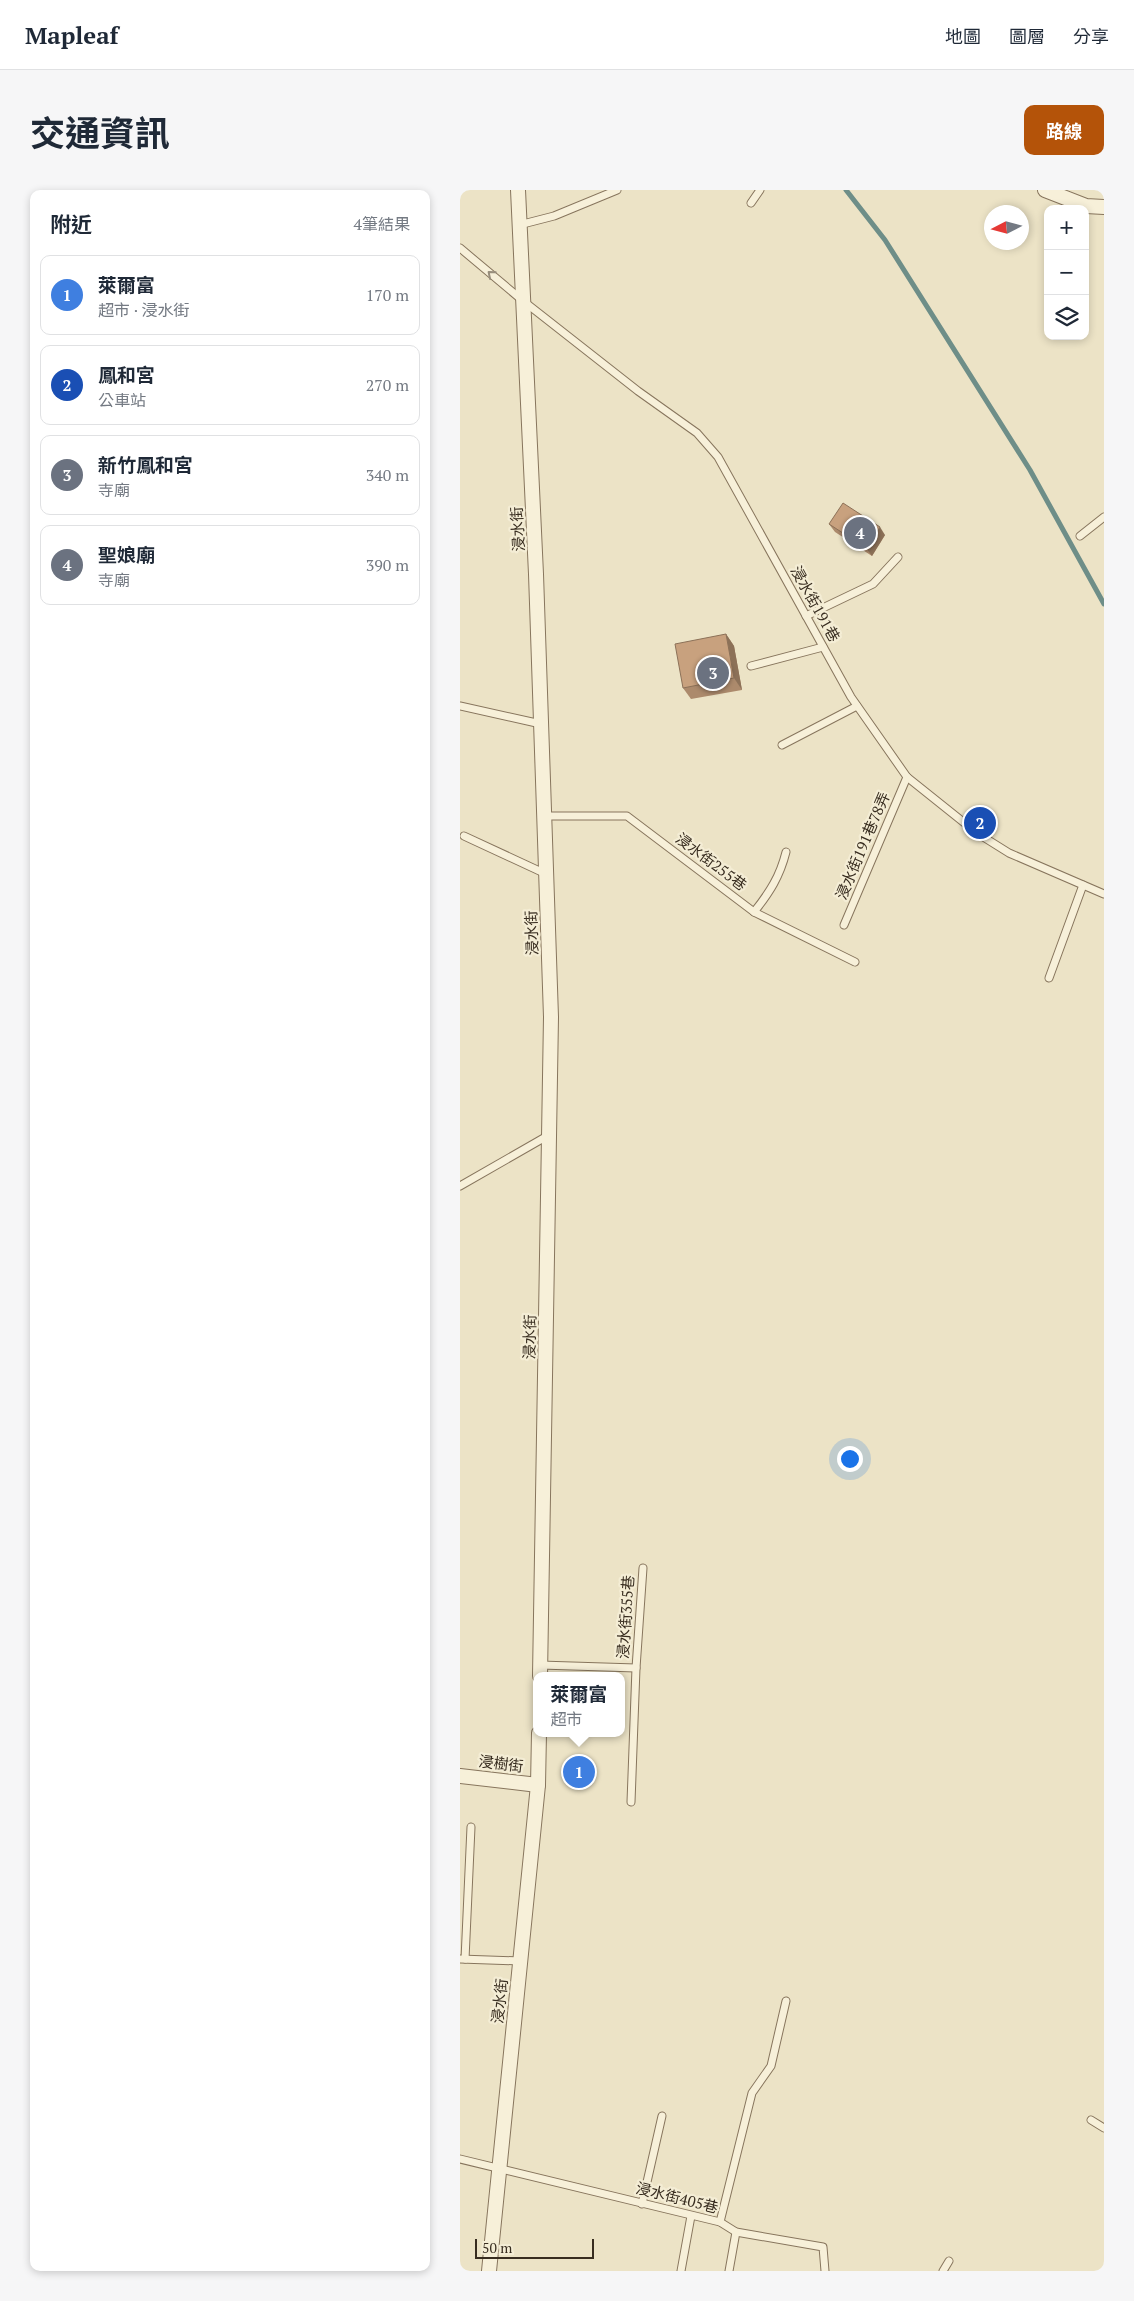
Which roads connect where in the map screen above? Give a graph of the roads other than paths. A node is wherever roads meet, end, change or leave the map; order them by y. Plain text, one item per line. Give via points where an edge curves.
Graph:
1 (518, 190) edge
2 (617, 190) edge
3 (760, 190) edge
4 (1045, 190) edge
5 (750, 203) dead end
6 (1104, 207) edge
7 (519, 225) junction
8 (460, 248) edge
9 (522, 300) junction
10 (1104, 517) edge
11 (1080, 536) dead end
12 (898, 557) dead end
13 (806, 616) junction
14 (823, 646) junction
15 (751, 666) dead end
16 (460, 706) edge
17 (857, 706) junction
18 (541, 724) junction
19 (782, 745) dead end
20 (907, 777) junction
21 (544, 816) junction
22 (464, 836) dead end
23 (786, 852) dead end
24 (546, 874) junction
25 (1083, 885) junction
26 (1104, 894) edge
27 (754, 912) junction
28 (844, 925) dead end
29 (855, 962) dead end
30 (1049, 978) dead end
31 (549, 1134) junction
32 (460, 1186) edge
33 (643, 1568) dead end
34 (636, 1668) junction
35 (540, 1670) edge
36 (539, 1737) edge
37 (460, 1776) edge
38 (538, 1785) junction
39 (631, 1802) dead end
40 (471, 1827) dead end
41 (462, 1959) edge
42 (520, 1961) junction
43 (786, 2001) dead end
44 (662, 2116) dead end
45 (1090, 2120) dead end
46 (1104, 2128) edge
47 (460, 2159) edge
48 (500, 2168) junction
49 (642, 2204) junction
50 (691, 2216) junction
51 (720, 2222) junction
52 (736, 2232) junction
53 (949, 2261) dead end
54 (488, 2271) edge
55 (681, 2271) edge
56 (729, 2271) edge
57 (826, 2271) edge
58 (943, 2271) edge

1 - 7 street, 浸水街
2 - 7 lane via 554,216
3 - 5 lane
4 - 6 street via 1086,206
7 - 9 street, 浸水街
9 -> 8 lane, 浸水街191巷
9 - 13 lane, 浸水街191巷 via 697,433 718,457
9 - 18 street, 浸水街
10 - 11 lane
12 - 13 lane via 873,584
13 - 14 lane, 浸水街191巷
14 - 15 lane
14 - 17 lane, 浸水街191巷
16 - 18 lane
17 - 19 lane
17 - 20 lane, 浸水街191巷
18 - 21 street, 浸水街
20 - 25 lane, 浸水街191巷 via 1001,848
20 - 28 lane, 浸水街191巷78弄
21 - 24 street, 浸水街
21 - 27 lane, 浸水街255巷 via 627,816
22 - 24 lane
23 - 27 lane via 773,888
24 - 31 street, 浸水街 via 551,1017
25 - 26 lane, 浸水街191巷
25 - 30 lane
27 - 29 lane, 浸水街255巷
31 - 32 lane
31 - 35 street, 浸水街
33 - 34 lane, 浸水街355巷
34 - 35 lane, 浸水街355巷
34 - 39 lane, 浸水街355巷
36 - 38 street, 浸水街
37 - 38 street, 浸樹街
38 - 42 street, 浸水街
40 - 41 lane
41 - 42 lane
42 - 48 street, 浸水街
43 - 51 lane via 771,2066 752,2092
44 - 49 lane
45 - 46 lane
47 - 48 lane, 浸水街405巷
48 - 49 lane, 浸水街405巷
48 - 54 street, 浸水街
49 - 50 lane, 浸水街405巷
50 - 51 lane, 浸水街405巷
50 - 55 lane
51 - 52 lane, 浸水街405巷
52 - 56 lane
52 - 57 lane, 浸水街405巷 via 823,2247
53 - 58 lane

